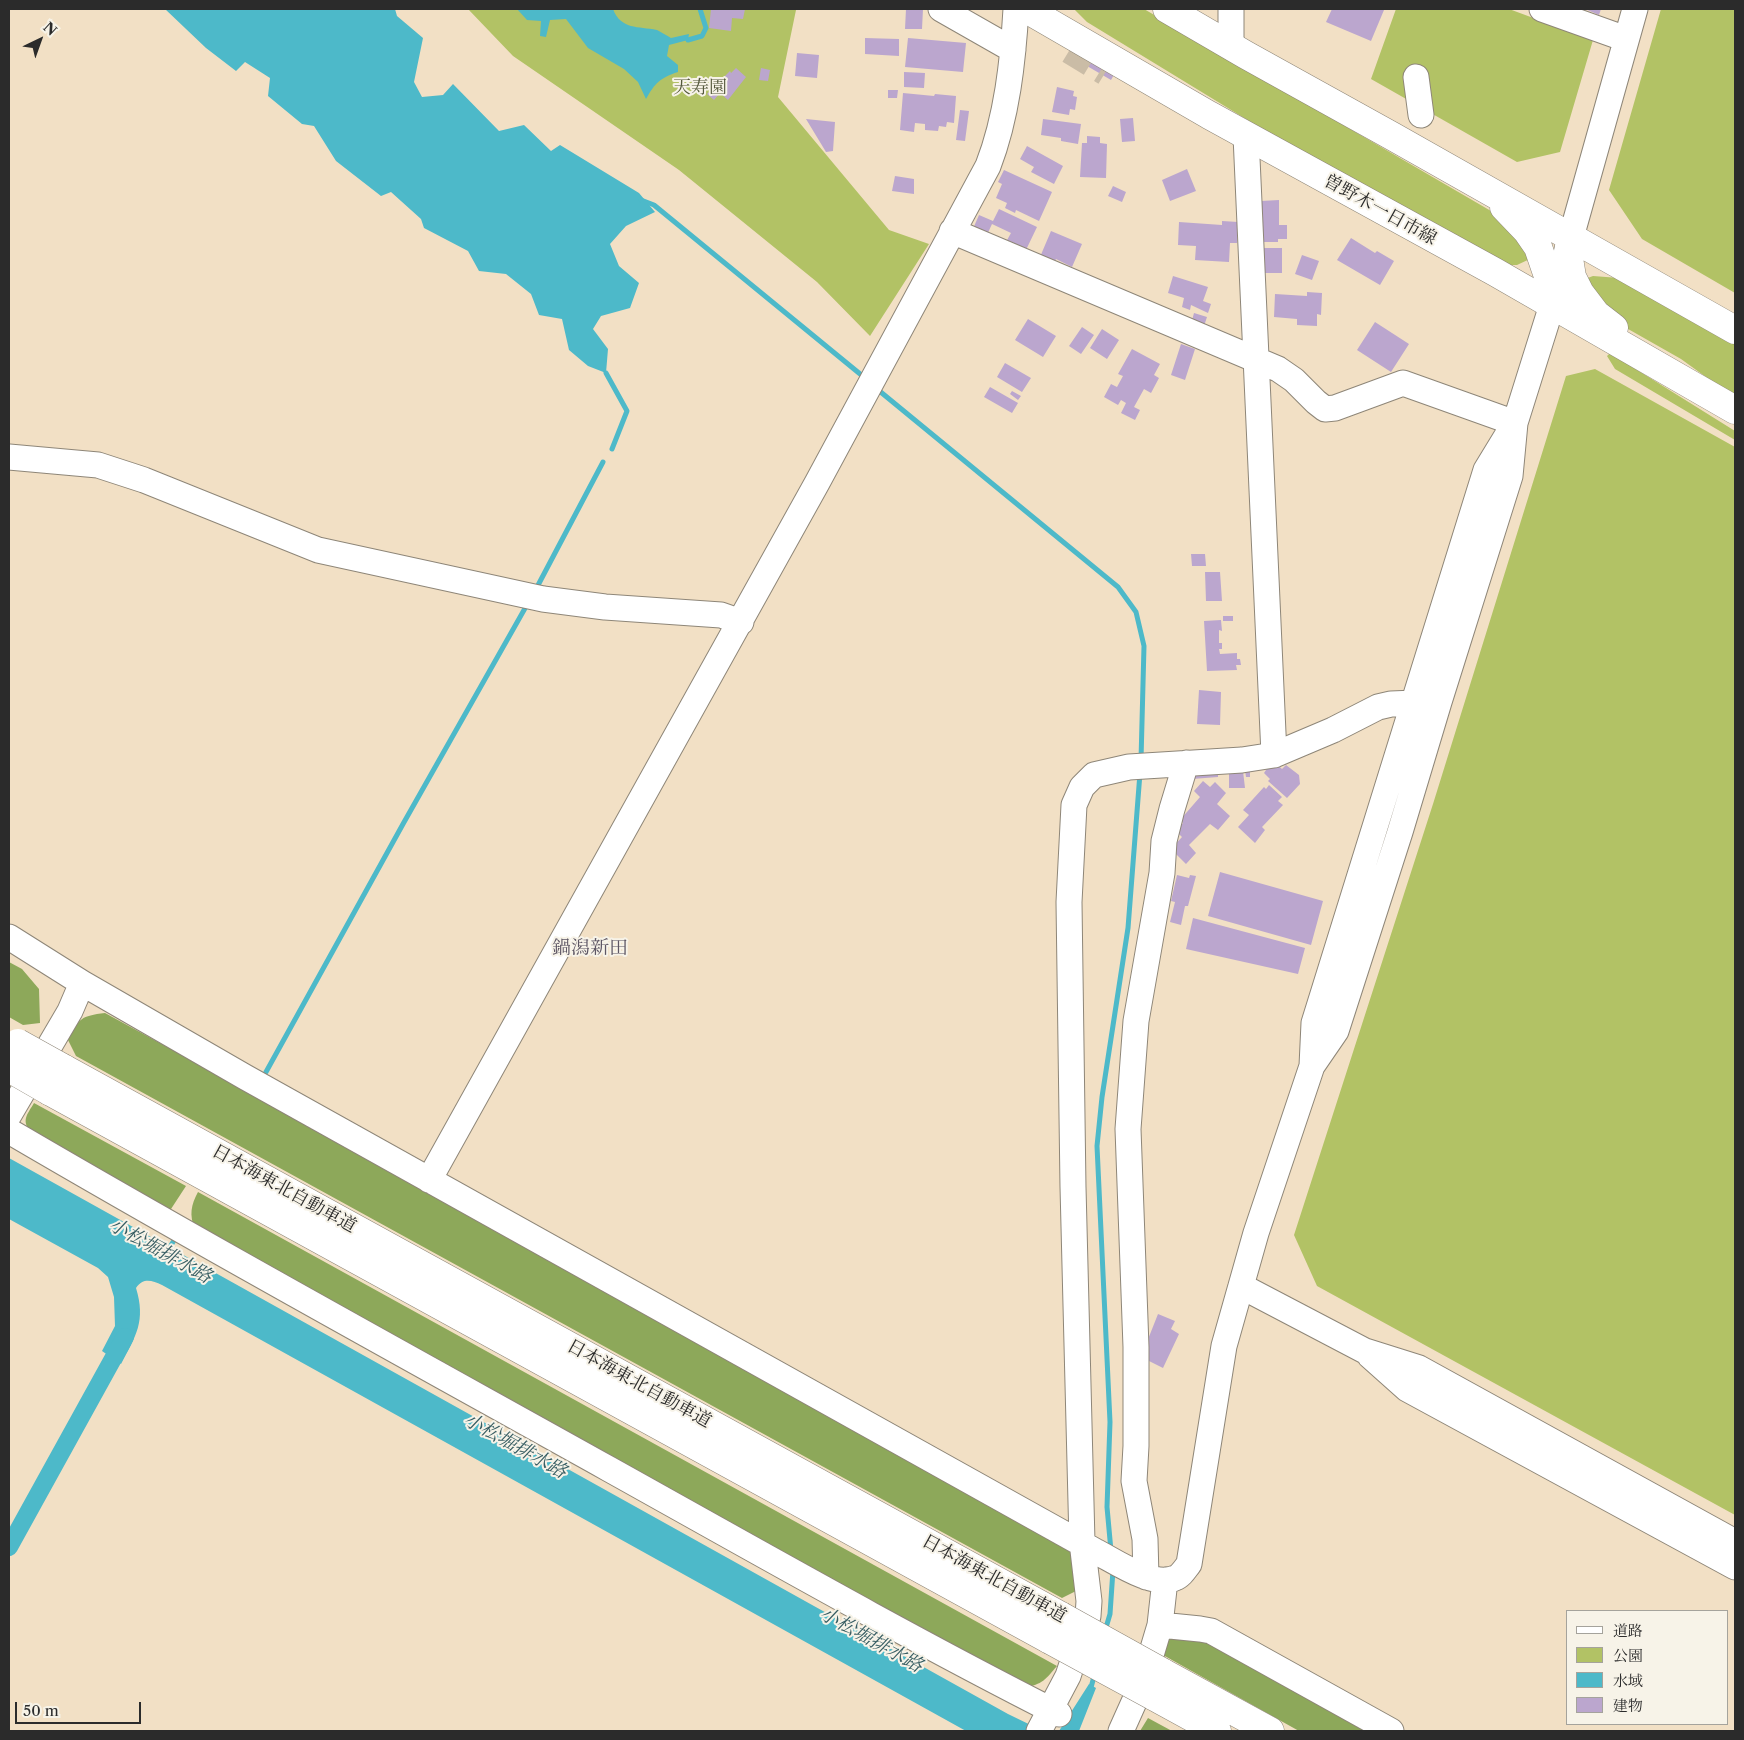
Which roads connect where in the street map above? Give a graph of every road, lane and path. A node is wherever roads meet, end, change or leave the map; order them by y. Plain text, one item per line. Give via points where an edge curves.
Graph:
1 (941, 9) edge
2 (1016, 9) edge
3 (1026, 9) edge
4 (1167, 9) edge
5 (1231, 9) edge
6 (1542, 9) edge
7 (1635, 9) edge
8 (1626, 39) junction
9 (1231, 47) junction
10 (1013, 50) junction
11 (1416, 76) dead end
12 (1421, 115) dead end
13 (1246, 136) junction
14 (1491, 192) junction
15 (952, 231) junction
16 (1571, 236) junction
17 (1552, 306) junction
18 (1735, 330) edge
19 (1641, 356) junction
20 (1256, 360) junction
21 (1735, 410) edge
22 (1515, 423) junction
23 (9, 457) edge
24 (741, 622) junction
25 (1426, 702) junction
26 (1274, 755) junction
27 (1182, 764) junction
28 (9, 937) edge
29 (82, 983) junction
30 (13, 1040) edge
31 (9, 1068) edge
32 (9, 1115) edge
33 (9, 1131) edge
34 (429, 1180) junction
35 (1241, 1286) junction
36 (1365, 1351) junction
37 (1735, 1542) edge
38 (1089, 1546) junction
39 (1735, 1567) edge
40 (1149, 1577) junction
41 (1160, 1625) junction
42 (1056, 1628) junction
43 (1158, 1684) junction
44 (1048, 1719) edge
45 (1121, 1731) edge
46 (1217, 1731) edge
47 (1270, 1731) edge
48 (1391, 1731) edge

1 - 10 street
2 - 10 street
3 - 13 main road, 曽野木一日市線
4 - 9 main road
5 - 9 street
6 - 8 street
7 - 8 street
8 - 16 street
9 - 14 main road
10 - 15 street via 997,142 988,166
11 - 12 street
13 - 17 main road, 曽野木一日市線
13 - 20 street
14 - 16 main road
14 - 17 main road via 1527,231 1538,248 1552,285
15 - 20 street
15 - 24 street
16 - 17 street
16 - 18 main road
16 - 19 main road via 1568,252 1572,277 1580,293 1596,314
17 - 19 main road, 曽野木一日市線
17 - 22 street
19 - 21 main road, 曽野木一日市線
20 - 22 street via 1294,380 1325,409 1403,383
20 - 26 street
22 - 25 street via 1510,476
23 - 24 street via 98,465 144,480 318,550 543,599 604,607 721,615
24 - 34 street
25 - 26 street via 1378,707
25 - 35 street via 1400,832 1336,1031 1312,1066
26 - 27 street
27 - 38 street via 1129,767 1094,775 1082,787 1074,805 1070,902 1073,1187
27 - 40 street via 1164,841 1162,873 1136,1021 1128,1129 1136,1347 1134,1481
28 - 29 street
29 - 32 street via 70,1011
29 - 34 street
30 - 42 main road, 日本海東北自動車道, bridge
31 - 42 main road, 日本海東北自動車道, bridge
33 - 44 street via 197,1240 1015,1692
34 - 38 street
35 - 36 street
35 - 40 street via 1224,1346 1189,1564 1176,1578
36 - 37 street via 1419,1368
36 - 39 street via 1407,1390
38 - 40 street
38 - 44 street via 1088,1616 1068,1676
40 - 41 street
41 - 45 street via 1143,1682
41 - 48 street via 1211,1631
42 - 43 main road, 日本海東北自動車道, bridge
43 - 46 main road, 日本海東北自動車道
43 - 47 main road, 日本海東北自動車道

